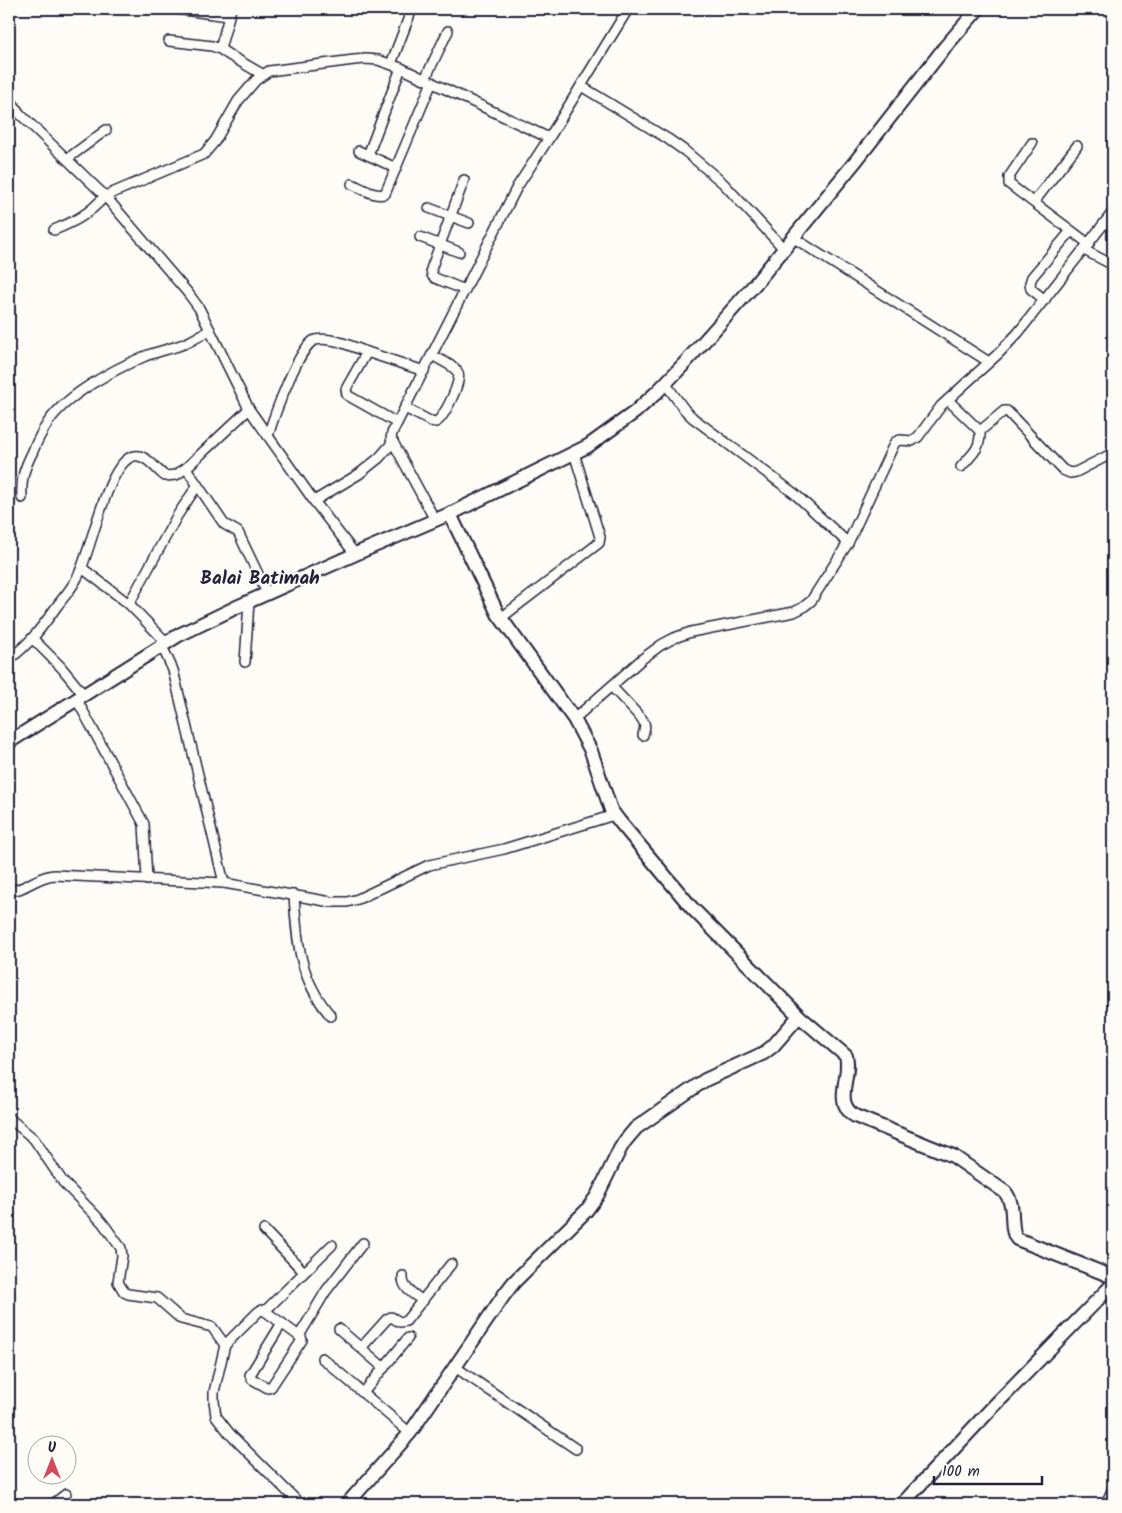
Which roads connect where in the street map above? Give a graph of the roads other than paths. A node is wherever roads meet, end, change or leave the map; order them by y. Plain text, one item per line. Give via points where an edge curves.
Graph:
1 (176, 9) edge
2 (412, 9) edge
3 (628, 9) edge
4 (978, 9) edge
5 (230, 12) edge
6 (448, 31) dead end
7 (169, 40) dead end
8 (220, 49) junction
9 (392, 64) junction
10 (401, 68) junction
11 (262, 74) junction
12 (429, 81) junction
13 (580, 86) junction
14 (9, 98) edge
15 (106, 130) dead end
16 (549, 138) junction
17 (1032, 143) dead end
18 (1077, 146) dead end
19 (67, 159) junction
20 (396, 168) junction
21 (464, 180) dead end
22 (352, 184) dead end
23 (105, 196) junction
24 (1034, 202) junction
25 (428, 208) dead end
26 (1113, 212) edge
27 (450, 217) junction
28 (469, 223) dead end
29 (54, 230) dead end
30 (1071, 231) junction
31 (420, 237) dead end
32 (794, 238) junction
33 (440, 245) junction
34 (1086, 247) junction
35 (784, 249) junction
36 (459, 252) dead end
37 (1113, 265) edge
38 (465, 290) junction
39 (1045, 300) junction
40 (210, 330) junction
41 (367, 352) junction
42 (432, 355) junction
43 (989, 362) junction
44 (424, 371) junction
45 (665, 383) junction
46 (948, 400) junction
47 (405, 408) junction
48 (249, 409) junction
49 (397, 423) junction
50 (980, 431) junction
51 (268, 436) junction
52 (392, 442) junction
53 (574, 453) junction
54 (1113, 453) edge
55 (960, 467) dead end
56 (186, 468) junction
57 (197, 486) junction
58 (22, 498) dead end
59 (314, 501) junction
60 (450, 514) junction
61 (435, 520) junction
62 (848, 543) junction
63 (355, 554) junction
64 (82, 568) junction
65 (267, 594) junction
66 (249, 602) junction
67 (128, 604) junction
68 (501, 618) junction
69 (33, 639) junction
70 (165, 644) junction
71 (9, 659) edge
72 (245, 662) dead end
73 (612, 687) junction
74 (80, 698) junction
75 (574, 719) junction
76 (643, 735) dead end
77 (9, 742) edge
78 (614, 815) junction
79 (147, 880) junction
80 (224, 883) junction
81 (9, 891) edge
82 (294, 895) junction
83 (331, 1016) dead end
84 (800, 1016) junction
85 (9, 1118) edge
86 (264, 1230) dead end
87 (363, 1243) dead end
88 (332, 1244) dead end
89 (451, 1264) dead end
90 (304, 1272) junction
91 (403, 1276) dead end
92 (1113, 1278) edge
93 (1113, 1284) edge
94 (423, 1301) junction
95 (265, 1312) junction
96 (282, 1324) junction
97 (340, 1329) dead end
98 (299, 1336) junction
99 (408, 1338) dead end
100 (224, 1345) junction
101 (360, 1348) junction
102 (322, 1358) dead end
103 (455, 1367) junction
104 (384, 1368) junction
105 (363, 1393) junction
106 (410, 1433) junction
107 (576, 1449) dead end
108 (1113, 1488) edge
109 (66, 1494) dead end
110 (53, 1504) edge
111 (300, 1504) edge
112 (347, 1504) edge
113 (902, 1504) edge
114 (1106, 1504) edge

1 - 5 street
2 - 9 street
3 - 13 street
4 - 32 street
5 - 8 street
6 - 12 street
7 - 8 street
8 - 11 street
9 - 10 street
9 - 11 street via 378,60 354,60 275,69
10 - 12 street
10 - 20 street via 364,153
11 - 23 street via 238,101 204,154
12 - 16 street
12 - 20 street
13 - 16 street
13 - 35 street via 685,151 723,183
14 - 19 street via 20,114
15 - 19 street
16 - 38 street via 517,187
17 - 24 street via 1008,181
18 - 24 street
19 - 23 street
20 - 22 street via 385,194 376,194
21 - 27 street
23 - 29 street via 82,218
23 - 40 street via 188,293
24 - 30 street
25 - 27 street
26 - 34 street
27 - 28 street
27 - 33 street
30 - 34 street
30 - 39 street via 1032,277 1031,290
31 - 33 street
32 - 35 street
32 - 43 street
33 - 36 street
33 - 38 street via 431,269 432,275
34 - 37 street
34 - 39 street
35 - 45 street via 714,332
38 - 42 street
39 - 43 street via 1018,334
40 - 48 street
40 - 58 street via 188,343 141,358 92,382 68,401 50,420 36,443 21,482
41 - 44 street
41 - 49 street via 346,392
41 - 51 street via 332,340 311,343 280,400
42 - 44 street
42 - 47 street via 459,374 443,416 436,422 430,421
43 - 46 street
44 - 47 street
45 - 53 street via 635,412
45 - 62 street via 693,418 800,498
46 - 50 street
46 - 62 street via 915,440 895,442
47 - 49 street
48 - 51 street
48 - 56 street
49 - 52 street
50 - 54 street via 1007,411 1063,470 1070,473
50 - 55 street via 979,447
51 - 59 street
52 - 59 street via 359,474
52 - 61 street
53 - 60 street
53 - 68 street via 600,537 599,544
56 - 57 street
56 - 64 street via 168,477 141,456 133,456 123,462 102,504
57 - 65 street via 224,524 238,532
57 - 67 street
59 - 63 street
60 - 61 street
60 - 68 street
61 - 63 street
62 - 73 street via 802,608 674,638 647,655
63 - 65 street
64 - 67 street
64 - 69 street
65 - 66 street
66 - 70 street
66 - 72 street
67 - 70 street
68 - 75 street
69 - 71 street
69 - 74 street via 60,667
70 - 74 street
70 - 80 street via 174,670
73 - 75 street
73 - 76 street via 642,719
74 - 77 street
74 - 79 street via 144,824
75 - 78 street via 591,751
78 - 82 street via 504,849 429,865 347,902
78 - 84 street via 686,901
79 - 80 street
79 - 81 street via 48,876
80 - 82 street
82 - 83 street via 296,937 302,961 311,988
84 - 92 street via 846,1056 844,1100 850,1113 953,1156 1006,1192 1011,1200 1017,1239
84 - 103 street via 764,1053 705,1080 631,1134 586,1211 514,1282
85 - 100 street via 34,1140 63,1182 102,1222 120,1248 118,1282 124,1292 157,1298 181,1319 212,1327
86 - 90 street
87 - 98 street via 326,1291
88 - 90 street
89 - 94 street
90 - 95 street
91 - 94 street via 402,1283 406,1288
93 - 113 street
94 - 101 street via 406,1320 387,1319
95 - 96 street
95 - 100 street via 258,1312
96 - 98 street
96 - 98 street via 250,1374 252,1379 271,1388 302,1340
97 - 101 street
99 - 104 street
100 - 111 street via 214,1392 216,1416
101 - 104 street
102 - 105 street
103 - 106 street
103 - 107 street
104 - 105 street
105 - 106 street
106 - 112 street
108 - 114 street
109 - 110 street

